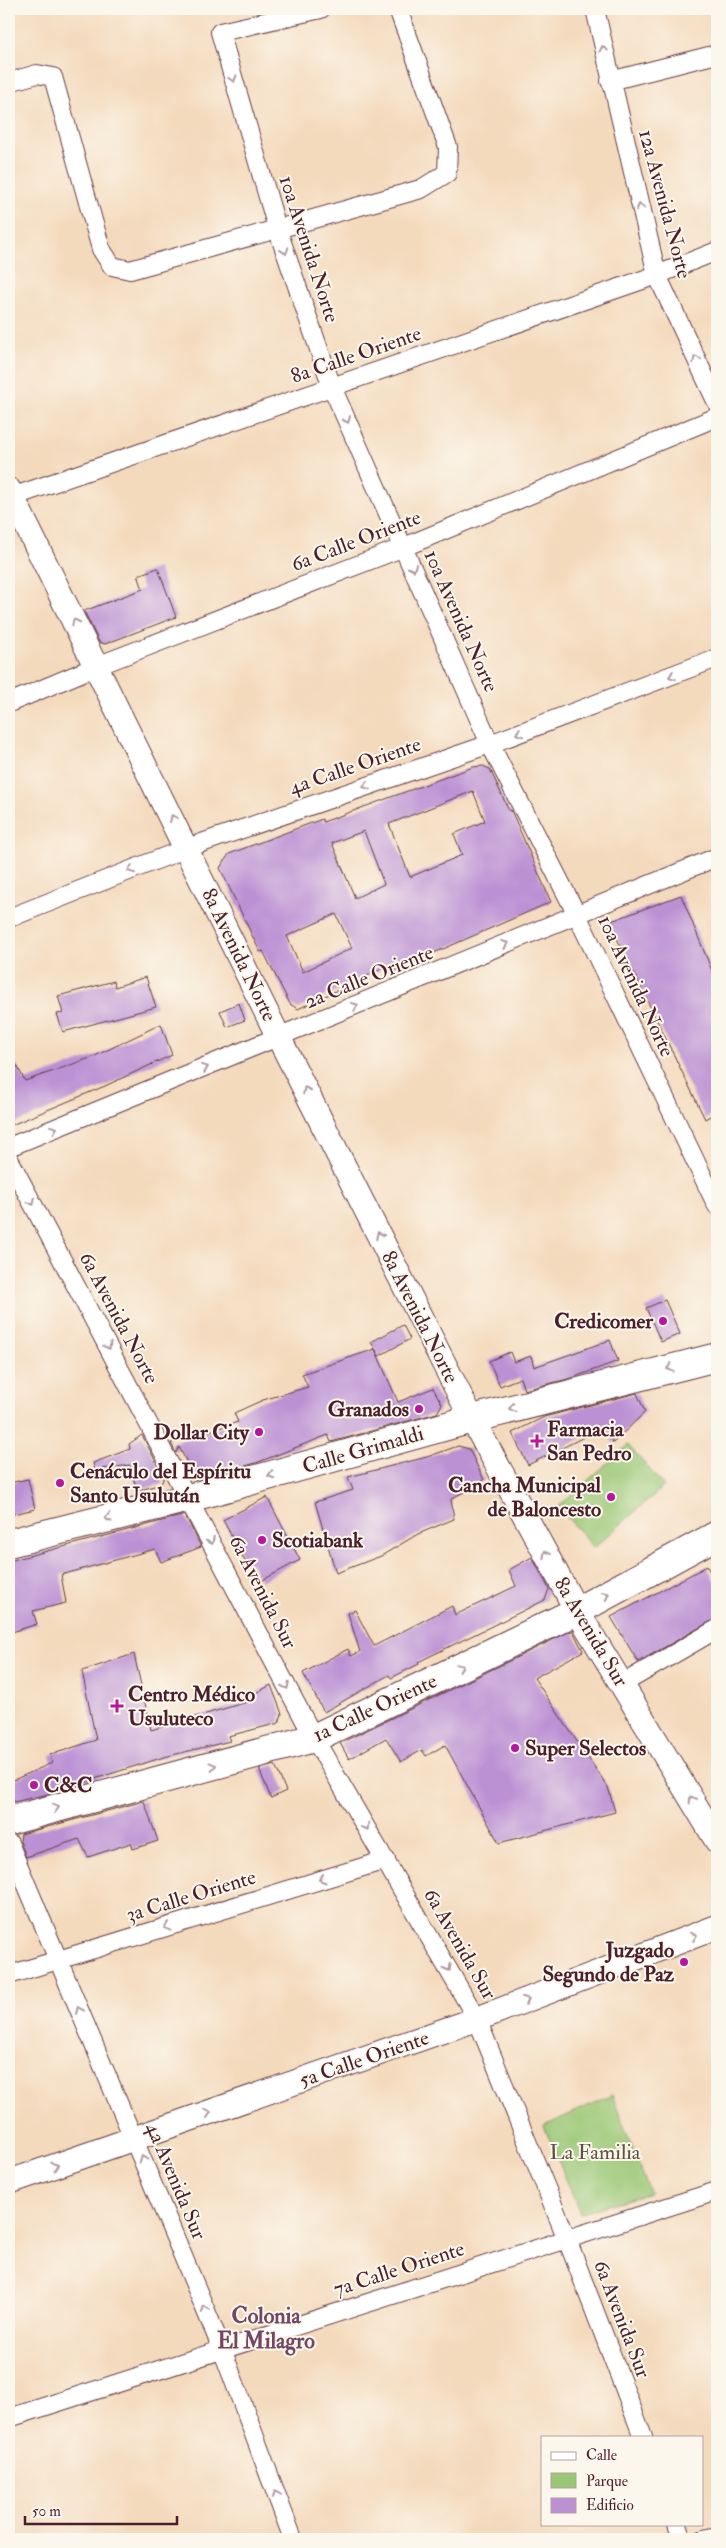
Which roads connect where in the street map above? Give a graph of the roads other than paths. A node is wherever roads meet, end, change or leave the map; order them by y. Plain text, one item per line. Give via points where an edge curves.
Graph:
1 (321, 9) edge
2 (398, 9) edge
3 (595, 9) edge
4 (717, 54) edge
5 (610, 81) junction
6 (9, 82) edge
7 (277, 228) junction
8 (717, 252) edge
9 (657, 275) junction
10 (332, 387) junction
11 (717, 403) edge
12 (717, 417) edge
13 (10, 495) edge
14 (404, 547) junction
15 (717, 658) edge
16 (97, 666) junction
17 (9, 703) edge
18 (490, 744) junction
19 (187, 848) junction
20 (717, 858) edge
21 (577, 915) junction
22 (9, 918) edge
23 (279, 1038) junction
24 (9, 1147) edge
25 (9, 1159) edge
26 (717, 1206) edge
27 (717, 1357) edge
28 (472, 1419) junction
29 (189, 1498) junction
30 (717, 1535) edge
31 (9, 1543) edge
32 (576, 1611) junction
33 (717, 1629) edge
34 (622, 1684) junction
35 (314, 1738) junction
36 (9, 1821) edge
37 (717, 1841) edge
38 (9, 1843) edge
39 (386, 1860) junction
40 (717, 1927) edge
41 (58, 1961) junction
42 (9, 1975) edge
43 (477, 2019) junction
44 (135, 2139) junction
45 (9, 2182) edge
46 (717, 2191) edge
47 (567, 2239) junction
48 (222, 2349) junction
49 (9, 2418) edge
50 (643, 2436) edge
51 (677, 2526) edge
52 (717, 2536) edge
53 (293, 2539) edge
54 (682, 2539) edge
55 (704, 2539) edge

1 -> 7 street, 10a Avenida Norte via 220,32
2 - 7 street via 448,147 446,173 420,189
5 -> 3 street, 12a Avenida Norte
4 - 5 street
9 -> 5 street, 12a Avenida Norte
6 - 7 street via 38,74 53,77 101,249 112,266 130,270
7 -> 10 street, 10a Avenida Norte
8 - 9 street, 8a Calle Oriente
9 - 10 street, 8a Calle Oriente
11 -> 9 street, 12a Avenida Norte
10 - 13 street, 8a Calle Oriente
10 -> 14 street, 10a Avenida Norte
12 - 14 street, 6a Calle Oriente
16 -> 13 street, 8a Avenida Norte
14 - 16 street, 6a Calle Oriente
14 -> 18 street, 10a Avenida Norte
15 -> 18 street, 4a Calle Oriente
16 - 17 street, 6a Calle Oriente
19 -> 16 street, 8a Avenida Norte
18 -> 19 street, 4a Calle Oriente
18 - 21 street, 10a Avenida Norte
19 -> 22 street, 4a Calle Oriente
19 - 23 street, 8a Avenida Norte
20 - 21 street, 2a Calle Oriente
23 -> 21 street, 2a Calle Oriente
21 - 26 street, 10a Avenida Norte
24 -> 23 street, 2a Calle Oriente
28 -> 23 street, 8a Avenida Norte
25 -> 29 street, 6a Avenida Norte
27 -> 28 main road, Calle Grimaldi
28 -> 29 main road, Calle Grimaldi
32 -> 28 street, 8a Avenida Sur
29 -> 31 main road, Calle Grimaldi
29 -> 35 street, 6a Avenida Sur
32 -> 30 main road, 1a Calle Oriente
32 - 34 street, 8a Avenida Sur
35 -> 32 main road, 1a Calle Oriente
33 - 34 street
37 -> 34 street, 8a Avenida Sur
36 -> 35 main road, 1a Calle Oriente
35 -> 39 street, 6a Avenida Sur
38 - 41 street, 4a Avenida Sur
39 -> 41 street, 3a Calle Oriente
39 -> 43 street, 6a Avenida Sur
43 -> 40 street, 5a Calle Oriente
41 - 42 street, 3a Calle Oriente
44 -> 41 street, 4a Avenida Sur
44 -> 43 street, 5a Calle Oriente
43 - 47 street, 6a Avenida Sur
45 -> 44 street, 5a Calle Oriente
48 -> 44 street, 4a Avenida Sur
46 - 47 street, 7a Calle Oriente
47 - 48 street, 7a Calle Oriente
47 - 50 street, 6a Avenida Sur
48 - 49 street, 7a Calle Oriente
53 -> 48 street, 4a Avenida Sur
51 - 54 street
52 - 55 street

